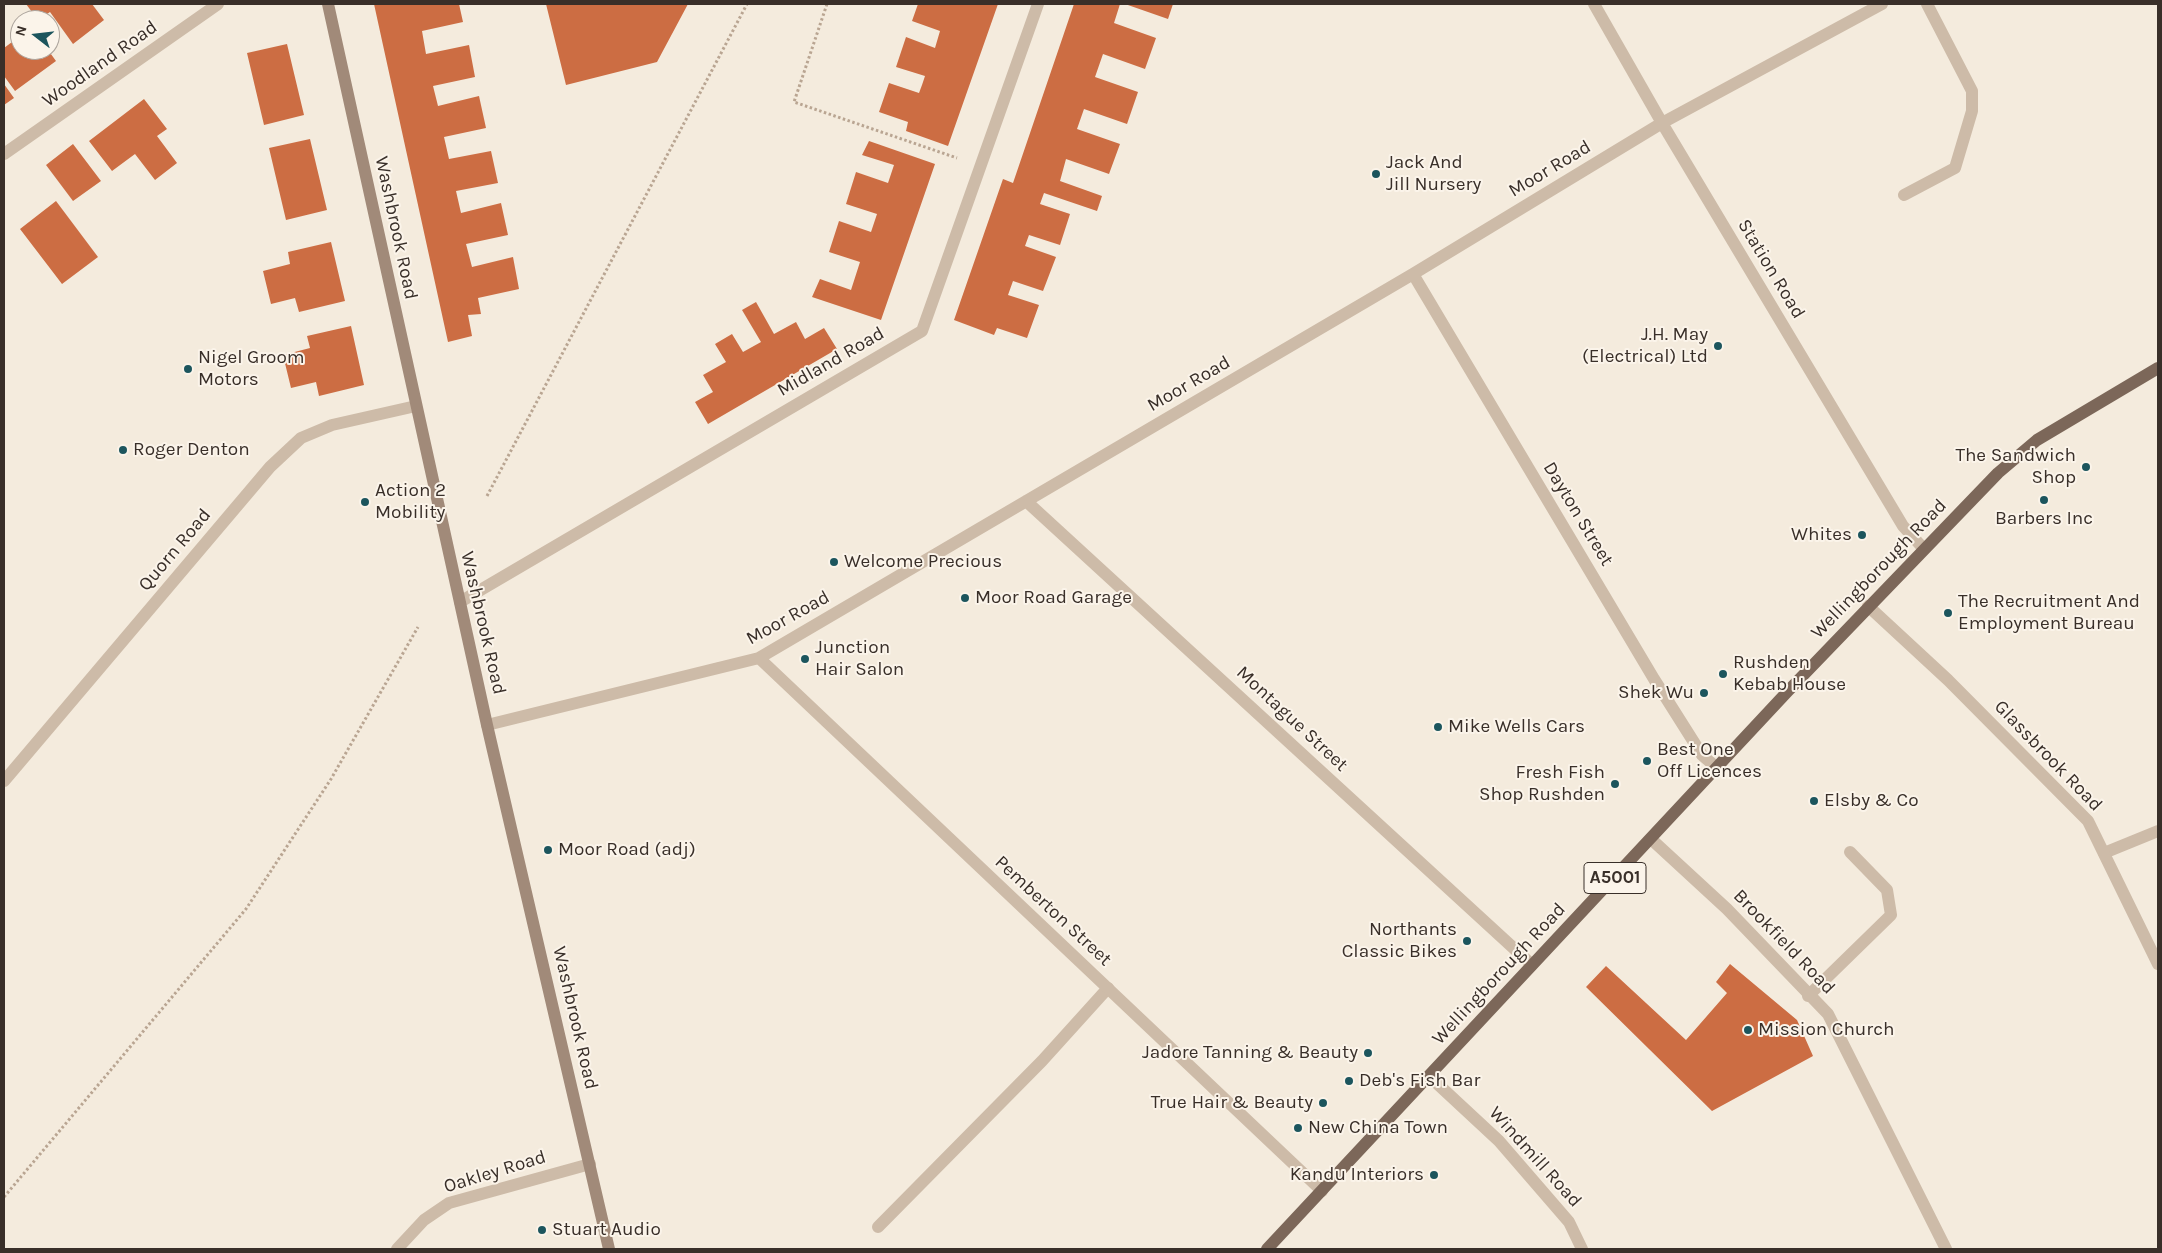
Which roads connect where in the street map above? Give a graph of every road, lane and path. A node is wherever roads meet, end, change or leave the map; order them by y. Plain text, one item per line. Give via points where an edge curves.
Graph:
1 (218, 4) edge
2 (328, 4) edge
3 (746, 4) edge
4 (827, 4) edge
5 (1038, 4) edge
6 (1594, 4) edge
7 (1882, 4) edge
8 (1927, 4) edge
9 (1662, 123) junction
10 (4, 154) edge
11 (982, 166) junction
12 (1904, 195) dead end
13 (1413, 274) junction
14 (2158, 368) edge
15 (416, 406) junction
16 (487, 496) dead end
17 (1026, 501) junction
18 (1924, 548) junction
19 (460, 602) junction
20 (1868, 606) junction
21 (418, 627) dead end
22 (759, 658) junction
23 (487, 725) junction
24 (1717, 768) junction
25 (4, 781) edge
26 (2158, 830) edge
27 (1651, 839) junction
28 (1850, 852) dead end
29 (2104, 853) junction
30 (2158, 964) edge
31 (1532, 966) junction
32 (1108, 988) junction
33 (1808, 996) junction
34 (1429, 1076) junction
35 (590, 1164) junction
36 (1322, 1191) junction
37 (4, 1196) edge
38 (878, 1226) dead end
39 (397, 1249) edge
40 (610, 1249) edge
41 (1268, 1249) edge
42 (1582, 1249) edge
43 (1946, 1249) edge

1 - 10 street, Woodland Road
2 - 15 main road, Washbrook Road
3 - 16 path
4 - 11 path via 794,102
5 - 11 street, Midland Road
6 - 9 street, Station Road
7 - 9 street, Moor Road
8 - 12 street via 1972,91 1972,111 1955,168
9 - 13 street, Moor Road
9 - 18 street, Station Road via 1903,526
11 - 19 street, Midland Road via 922,330
13 - 17 street, Moor Road
13 - 24 street, Dayton Street via 1654,679 1702,756
14 - 18 main road, Wellingborough Road / A5001 via 2037,440 1998,473
15 - 19 main road, Washbrook Road
15 - 25 street, Quorn Road via 332,425 301,438 270,467
17 - 22 street, Moor Road
17 - 31 street, Montague Street
18 - 20 main road, Wellingborough Road / A5001
19 - 23 main road, Washbrook Road
20 - 24 main road, Wellingborough Road / A5001
20 - 29 street, Glassbrook Road via 1948,680 2088,821
21 - 37 path via 331,779 246,909
22 - 23 street, Moor Road
22 - 32 street, Pemberton Street
23 - 35 main road, Washbrook Road
24 - 27 main road, Wellingborough Road / A5001
26 - 29 street
27 - 31 main road, Wellingborough Road / A5001
27 - 33 street, Brookfield Road via 1727,909
28 - 33 street via 1887,890 1891,915
29 - 30 street, Glassbrook Road
31 - 34 main road, Wellingborough Road / A5001
32 - 36 street, Pemberton Street
32 - 38 street via 1042,1061
33 - 43 street, Brookfield Road via 1828,1014
34 - 36 main road, Wellingborough Road / A5001
34 - 42 street, Windmill Road via 1499,1141 1569,1222
35 - 39 street, Oakley Road via 449,1203 424,1220
35 - 40 main road, Washbrook Road
36 - 41 main road, Wellingborough Road / A5001

